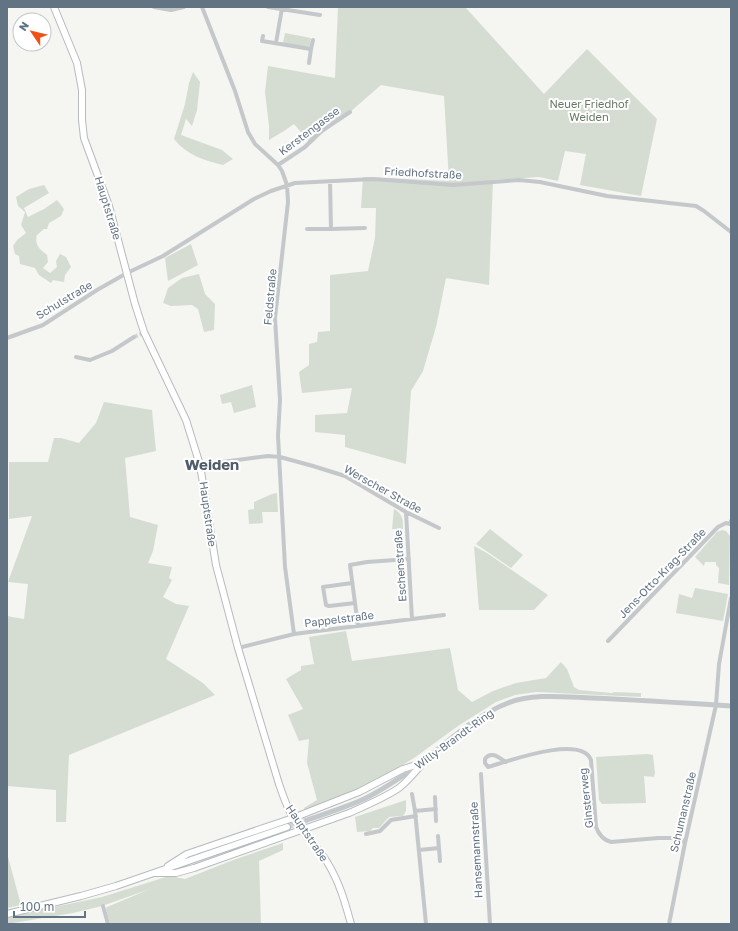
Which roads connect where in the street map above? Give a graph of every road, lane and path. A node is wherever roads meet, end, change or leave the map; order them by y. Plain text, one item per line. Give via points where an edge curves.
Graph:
1 (54, 7) edge
2 (154, 7) edge
3 (184, 7) edge
4 (202, 7) edge
5 (268, 7) edge
6 (282, 8) edge
7 (320, 15) dead end
8 (263, 36) dead end
9 (313, 40) dead end
10 (276, 43) junction
11 (311, 49) junction
12 (309, 63) dead end
13 (350, 112) dead end
14 (278, 164) junction
15 (330, 181) junction
16 (287, 185) junction
17 (365, 228) dead end
18 (307, 229) dead end
19 (331, 229) junction
20 (731, 232) edge
21 (127, 273) junction
22 (134, 337) tunnel mouth
23 (7, 338) edge
24 (76, 357) dead end
25 (280, 458) junction
26 (200, 465) junction
27 (406, 512) junction
28 (731, 523) edge
29 (439, 528) dead end
30 (408, 559) junction
31 (352, 583) junction
32 (731, 598) edge
33 (355, 603) junction
34 (444, 615) dead end
35 (412, 619) junction
36 (358, 626) junction
37 (294, 634) junction
38 (608, 641) dead end
39 (238, 648) junction
40 (716, 705) junction
41 (731, 706) edge
42 (426, 759) junction
43 (506, 762) junction
44 (419, 764) junction
45 (481, 774) dead end
46 (412, 794) dead end
47 (435, 797) dead end
48 (436, 809) junction
49 (415, 811) junction
50 (416, 816) junction
51 (293, 818) junction
52 (307, 820) tunnel mouth
53 (436, 821) dead end
54 (287, 827) tunnel mouth
55 (302, 829) junction
56 (366, 834) dead end
57 (438, 836) dead end
58 (685, 843) junction
59 (439, 848) junction
60 (419, 850) junction
61 (440, 861) dead end
62 (158, 872) junction
63 (103, 906) dead end
64 (7, 914) edge
65 (108, 924) edge
66 (351, 924) edge
67 (426, 924) edge
68 (490, 924) edge
69 (669, 924) edge

1 - 21 main road, Hauptstraße via 77,62 82,90 84,138 102,186
2 - 3 street via 171,10
4 - 14 street, Feldstraße via 248,132 255,144
5 - 6 street
6 - 7 street
6 - 10 street
8 - 10 street via 262,41
9 - 11 street
10 - 11 street
11 - 12 street
13 - 14 street, Kerstengasse via 320,132 305,148
14 - 16 street, Feldstraße
15 - 16 street, Friedhofstraße via 295,182
15 - 19 street
15 - 20 street, Friedhofstraße via 373,179 453,185 519,180 540,182 607,196 696,206
16 - 21 street, Friedhofstraße via 254,198 163,256
16 - 25 street, Feldstraße via 288,202 275,318 280,400
17 - 19 street
18 - 19 street
21 - 23 street, Schulstraße via 43,325
21 - 26 main road, Hauptstraße via 143,333 186,420
22 - 24 street via 112,351 90,360
25 - 26 street, Werscher Straße via 258,457
25 - 27 street, Werscher Straße via 345,476
25 - 37 street, Feldstraße via 285,567
26 - 39 main road, Hauptstraße via 216,565
27 - 29 street, Werscher Straße
27 - 30 street, Eschenstraße
28 - 38 street, Jens-Otto-Krag-Straße via 718,527
30 - 31 street via 350,565
30 - 35 street, Eschenstraße
31 - 33 street
31 - 33 street via 323,587 326,605
32 - 40 street via 719,664
33 - 36 street
34 - 35 street, Pappelstraße
35 - 36 street, Pappelstraße
36 - 37 street, Pappelstraße
37 - 39 street, Pappelstraße
39 - 51 main road, Hauptstraße via 279,784
40 - 41 street, Willy-Brandt-Ring
40 - 42 street, Willy-Brandt-Ring via 557,697 525,698 507,703 475,720
40 - 58 street, Schumanstraße
42 - 44 street, Willy-Brandt-Ring
42 - 55 main road via 405,783 387,795 349,813
43 - 43 street, Ginsterweg via 488,767 485,761 487,756 492,754
43 - 58 street, Ginsterweg via 550,749 585,753 590,757 596,827 601,836 611,842 680,838
44 - 51 main road via 403,769 359,792
44 - 52 street, Willy-Brandt-Ring via 367,797
45 - 68 street, Hansemannstraße
46 - 49 street
47 - 48 street
48 - 49 street
48 - 53 street
49 - 50 street
50 - 56 street via 391,820 380,831
50 - 60 street
51 - 55 main road, Hauptstraße
51 - 62 main road via 187,854
54 - 62 main road
55 - 62 main road via 194,868 176,873
55 - 66 main road, Hauptstraße via 334,875 342,891
57 - 59 street
58 - 69 street, Schumanstraße
59 - 60 street
59 - 61 street
60 - 67 street
62 - 64 main road via 81,896
63 - 65 street

